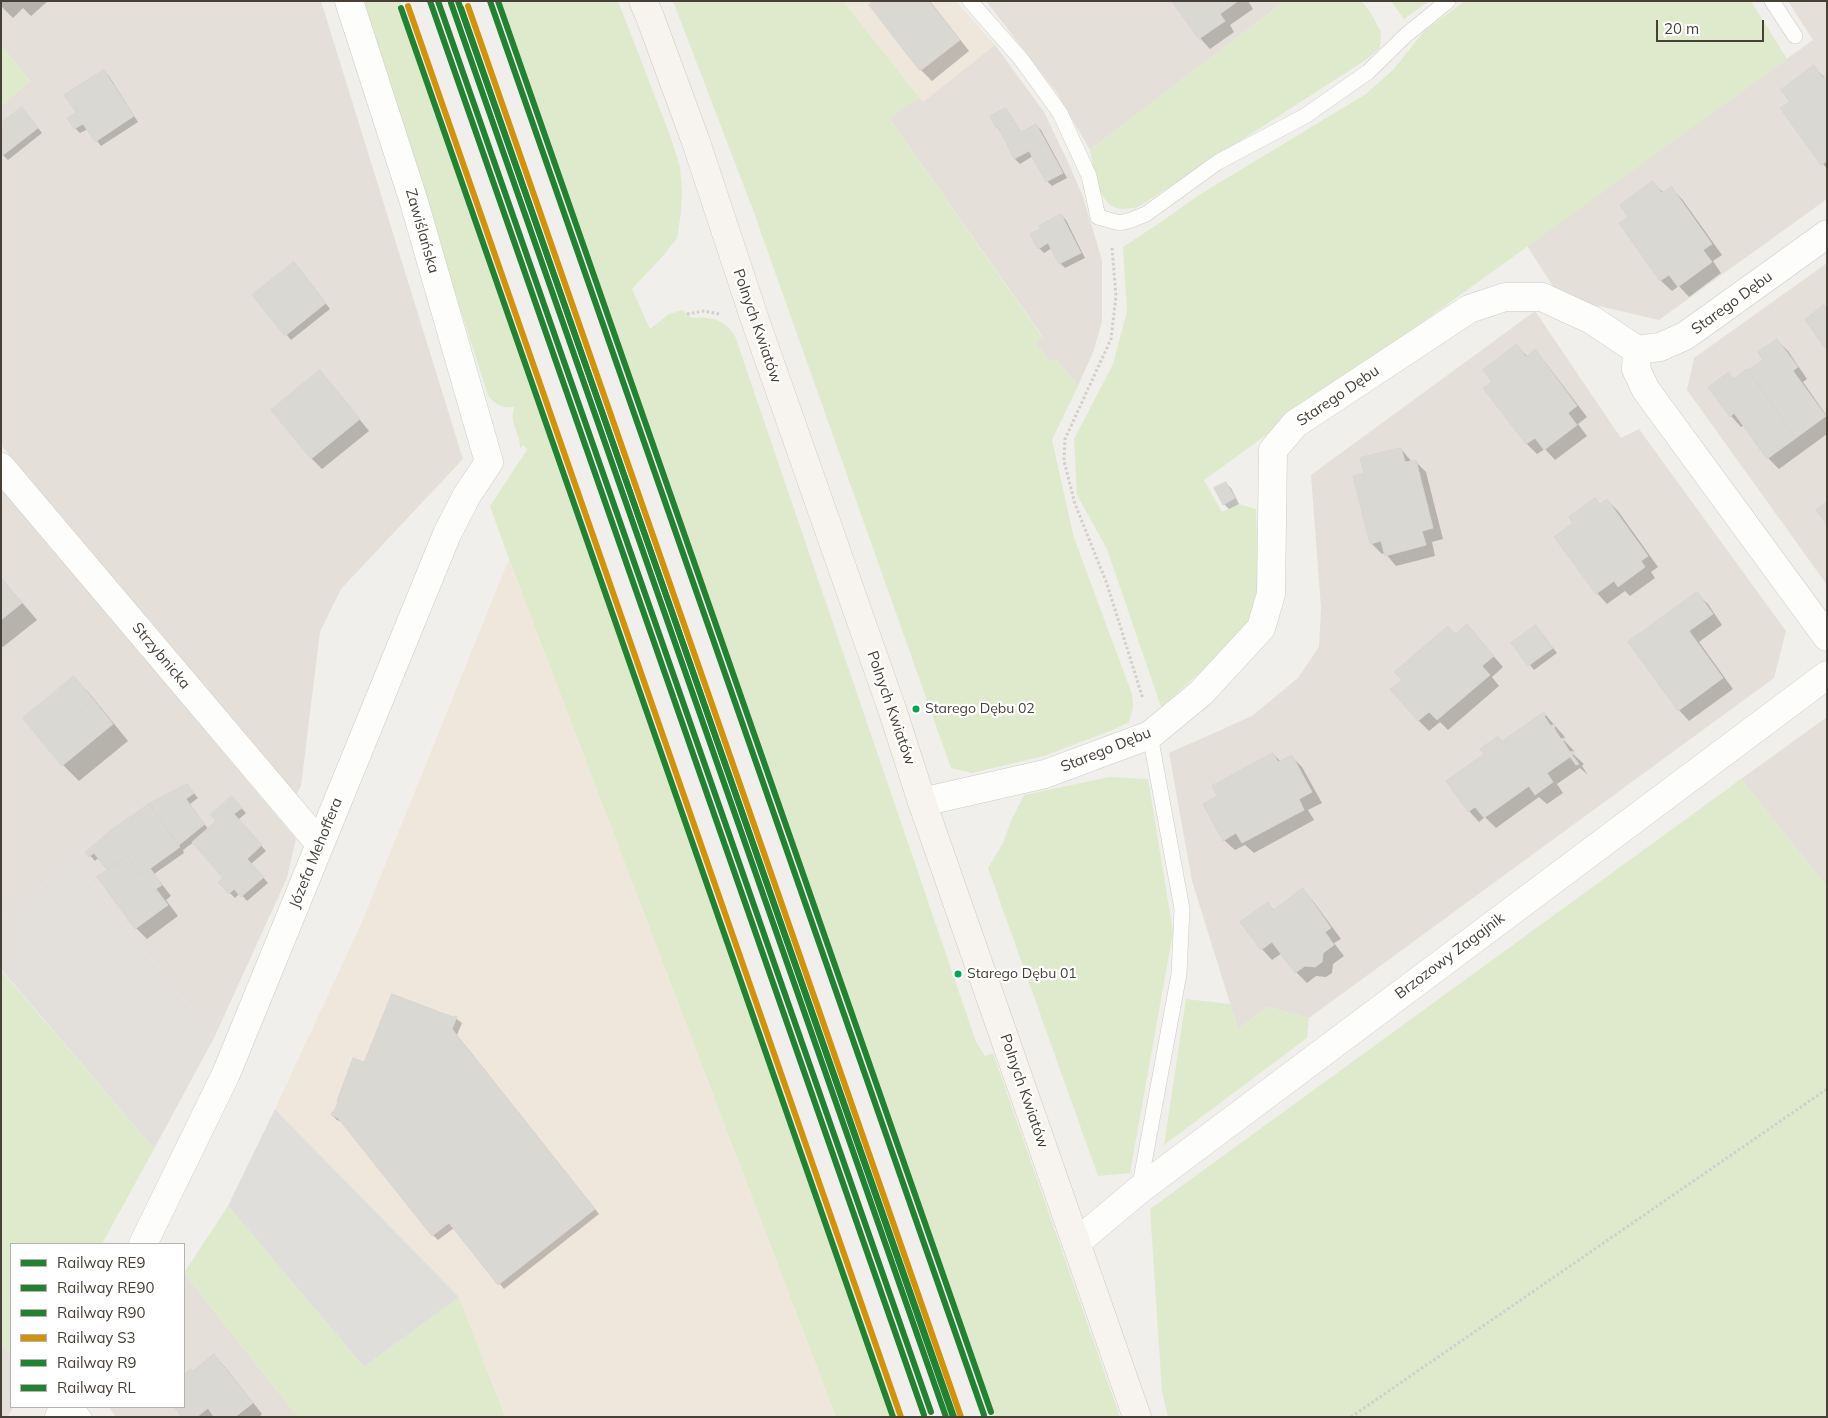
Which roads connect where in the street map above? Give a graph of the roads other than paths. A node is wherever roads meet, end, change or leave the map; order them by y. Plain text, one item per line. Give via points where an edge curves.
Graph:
1 (349, 1) edge
2 (643, 1) edge
3 (970, 1) edge
4 (1448, 1) edge
5 (1772, 1) edge
6 (1795, 36) dead end
7 (1827, 234) edge
8 (1637, 350) junction
9 (489, 462) joint
10 (1, 467) edge
11 (1827, 637) edge
12 (1827, 675) edge
13 (1150, 735) junction
14 (922, 802) junction
15 (320, 844) junction
16 (1139, 1190) junction
17 (1077, 1242) junction
18 (143, 1243) edge
19 (1137, 1417) edge

1 - 9 street, Zawiślańska via 414,202
2 - 14 street, Polnych Kwiatów via 696,142 754,320
3 - 4 lane via 1021,59 1060,113 1089,176 1098,217 1120,223 1146,214 1218,162 1305,116 1368,72
5 - 6 lane
7 - 8 street, Starego Dębu via 1685,336 1660,347
8 - 11 street via 1636,369 1646,390
8 - 13 street, Starego Dębu via 1592,320 1542,297 1505,297 1470,310 1295,424 1273,450 1271,594 1261,628 1201,693
9 - 15 street, Józefa Mehoffera via 447,534
10 - 15 street, Strzybnicka
12 - 16 street, Brzozowy Zagajnik
13 - 14 street, Starego Dębu via 1045,774
13 - 16 lane via 1182,909 1179,974
14 - 17 street, Polnych Kwiatów
15 - 18 street, Józefa Mehoffera via 226,1074
16 - 17 street, Brzozowy Zagajnik
17 - 19 street, Polnych Kwiatów

